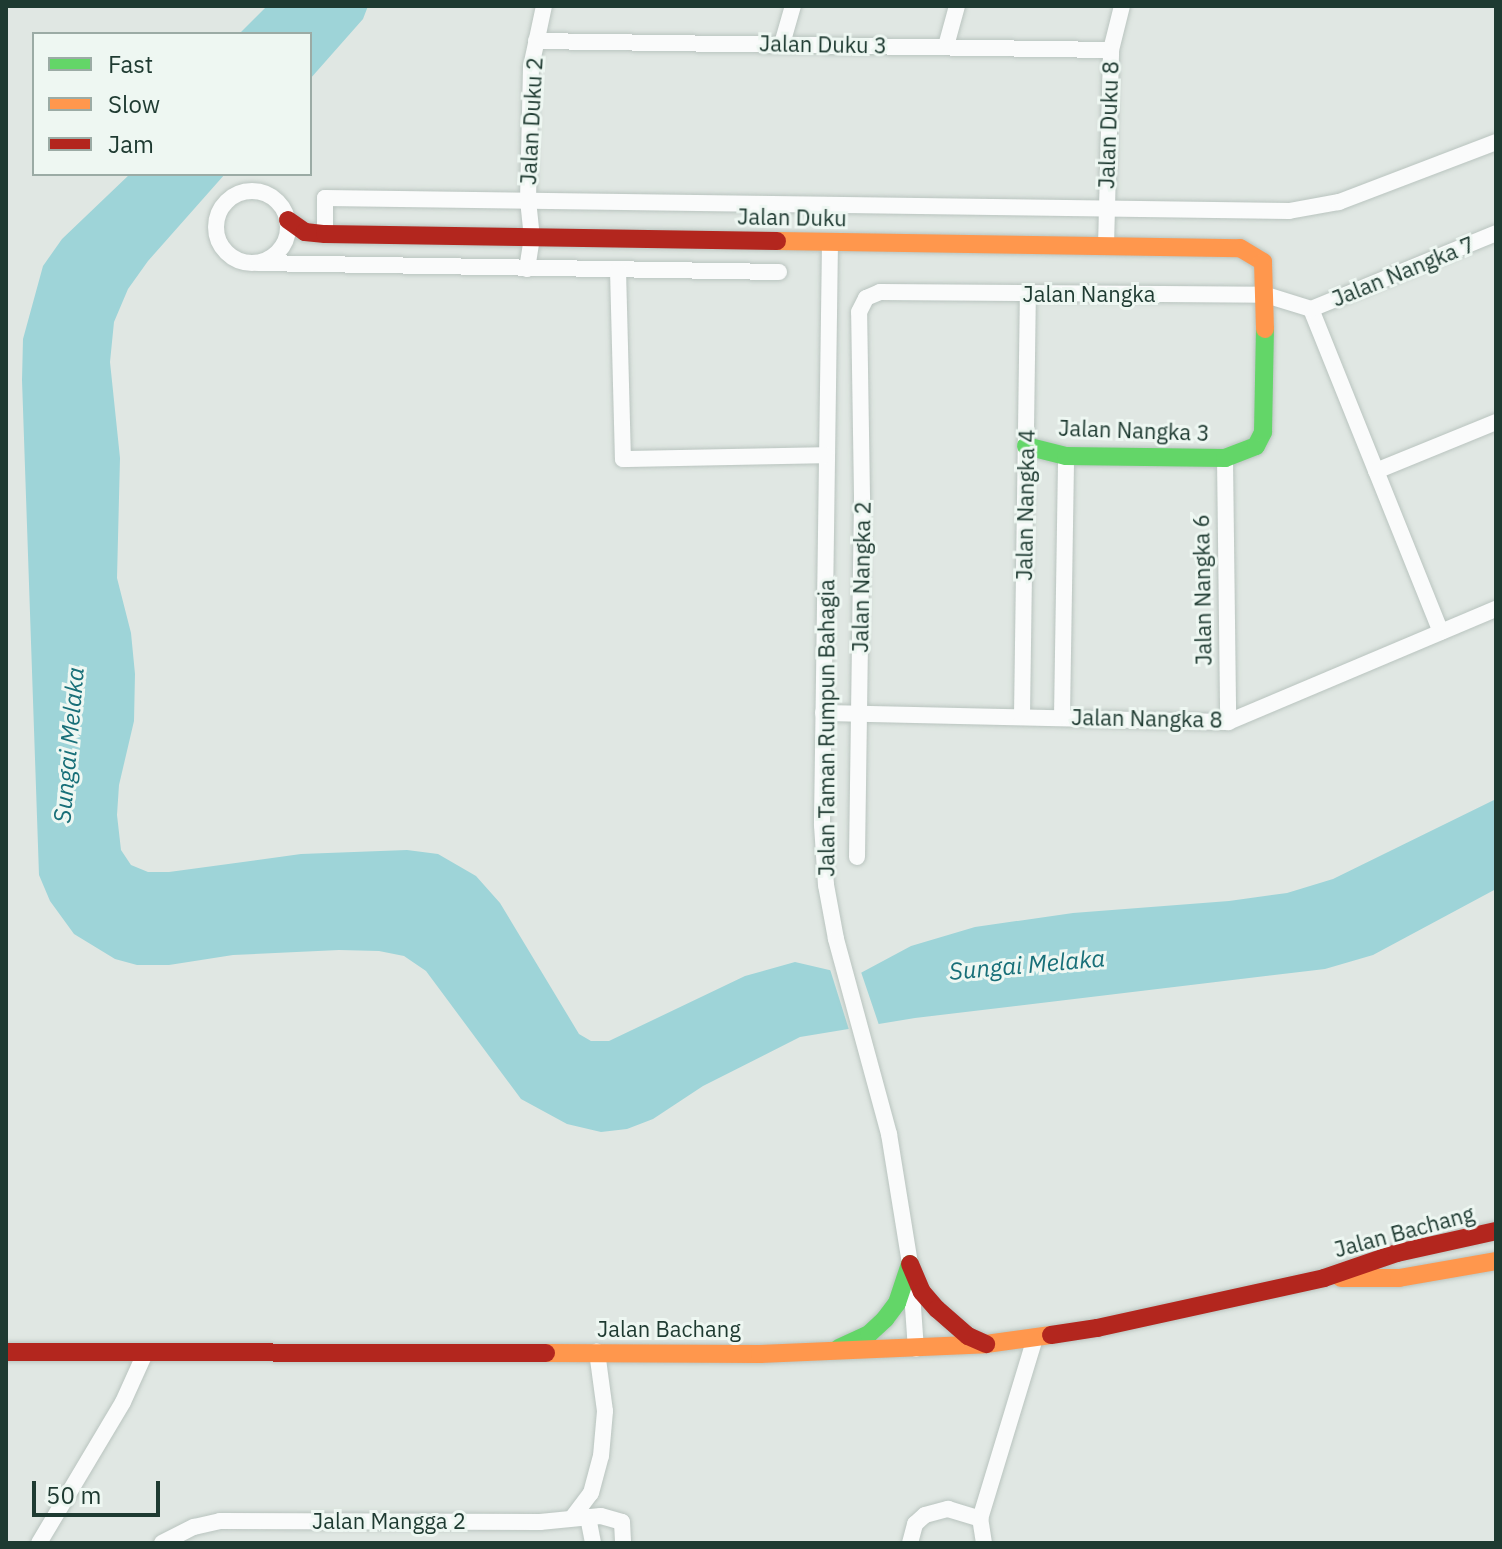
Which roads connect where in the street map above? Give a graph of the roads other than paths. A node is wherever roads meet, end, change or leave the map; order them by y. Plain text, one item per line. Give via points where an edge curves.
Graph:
1 (544, 6) edge
2 (793, 6) edge
3 (957, 6) edge
4 (1122, 6) edge
5 (536, 41) junction
6 (782, 44) junction
7 (946, 46) junction
8 (1111, 50) junction
9 (1496, 142) edge
10 (528, 200) junction
11 (1106, 208) junction
12 (288, 220) junction
13 (1496, 233) edge
14 (325, 234) junction
15 (532, 238) junction
16 (830, 242) junction
17 (1106, 246) junction
18 (258, 263) junction
19 (527, 269) junction
20 (618, 270) junction
21 (779, 272) dead end
22 (1028, 294) junction
23 (1266, 295) junction
24 (866, 298) joint
25 (1311, 309) junction
26 (1496, 422) edge
27 (1026, 446) junction
28 (826, 455) junction
29 (1066, 456) junction
30 (1233, 456) junction
31 (1376, 471) junction
32 (1496, 609) edge
33 (1441, 632) junction
34 (823, 713) junction
35 (859, 713) junction
36 (1022, 716) junction
37 (1062, 717) junction
38 (1228, 722) junction
39 (857, 857) dead end
40 (1496, 1231) edge
41 (1496, 1261) edge
42 (910, 1264) junction
43 (1324, 1278) junction
44 (1035, 1338) junction
45 (986, 1344) junction
46 (916, 1349) junction
47 (146, 1351) junction
48 (6, 1352) edge
49 (597, 1352) junction
50 (827, 1352) junction
51 (580, 1517) junction
52 (980, 1519) junction
53 (39, 1543) edge
54 (162, 1543) edge
55 (593, 1543) edge
56 (623, 1543) edge
57 (910, 1543) edge
58 (984, 1543) edge

1 - 5 street, Jalan Duku 2
2 - 6 street
3 - 7 street
4 - 8 street, Jalan Duku 8
5 - 6 street, Jalan Duku 3
5 - 10 street, Jalan Duku 2
6 - 7 street, Jalan Duku 3
7 - 8 street, Jalan Duku 3
8 - 11 street, Jalan Duku 8
9 - 11 street via 1314,208
10 - 11 street
10 - 14 street via 325,198
10 - 15 street, Jalan Duku 2
11 - 17 street, Jalan Duku 8
12 - 14 street, Jalan Duku via 305,232
12 - 18 street via 285,243 269,260
12 - 18 street via 277,200 255,191 243,192 223,206 216,229 219,241 235,259
13 - 25 street, Jalan Nangka 7
14 - 15 street, Jalan Duku
15 - 16 street, Jalan Duku
15 - 19 street, Jalan Duku 2
16 - 17 street, Jalan Duku
16 - 28 street, Jalan Taman Rumpun Bahagia
17 - 23 street, Jalan Duku via 1240,248 1263,262
18 - 19 street
19 - 20 street
20 - 21 street
20 - 28 street via 623,459
22 - 23 street, Jalan Nangka
22 - 24 street, Jalan Nangka via 880,292
22 - 27 street, Jalan Nangka 4
23 - 25 street, Jalan Nangka
23 - 30 street via 1263,432 1256,446
24 - 35 street, Jalan Nangka 2 via 859,312
25 - 31 street
26 - 31 street
27 - 29 street, Jalan Nangka 3
27 - 36 street, Jalan Nangka 4
28 - 34 street, Jalan Taman Rumpun Bahagia
29 - 30 street, Jalan Nangka 3
29 - 37 street
30 - 38 street, Jalan Nangka 6
31 - 33 street
32 - 33 street, Jalan Nangka 8
33 - 38 street, Jalan Nangka 8
34 - 35 street, Jalan Nangka 8
34 - 42 street, Jalan Taman Rumpun Bahagia via 826,885 889,1134
35 - 36 street, Jalan Nangka 8
35 - 39 street, Jalan Nangka 2
36 - 37 street, Jalan Nangka 8
37 - 38 street, Jalan Nangka 8
40 - 43 street, Jalan Bachang via 1397,1253
41 - 43 street, Jalan Bachang via 1399,1278
42 - 45 street via 922,1292 937,1309
42 - 46 street, Jalan Taman Rumpun Bahagia
42 - 50 street via 897,1303 885,1319 869,1334
43 - 44 street, Jalan Bachang
44 - 45 street, Jalan Bachang
44 - 52 street
45 - 46 street, Jalan Bachang
46 - 50 street, Jalan Bachang
47 - 48 street, Jalan Bachang
47 - 49 street, Jalan Bachang
47 - 53 street via 123,1402
49 - 50 street, Jalan Bachang
49 - 51 street via 605,1411 601,1456
51 - 54 street, Jalan Mangga 2 via 540,1522 220,1521
51 - 55 street
51 - 56 street via 614,1517 622,1522
52 - 57 street via 948,1509 925,1515 915,1524
52 - 58 street

